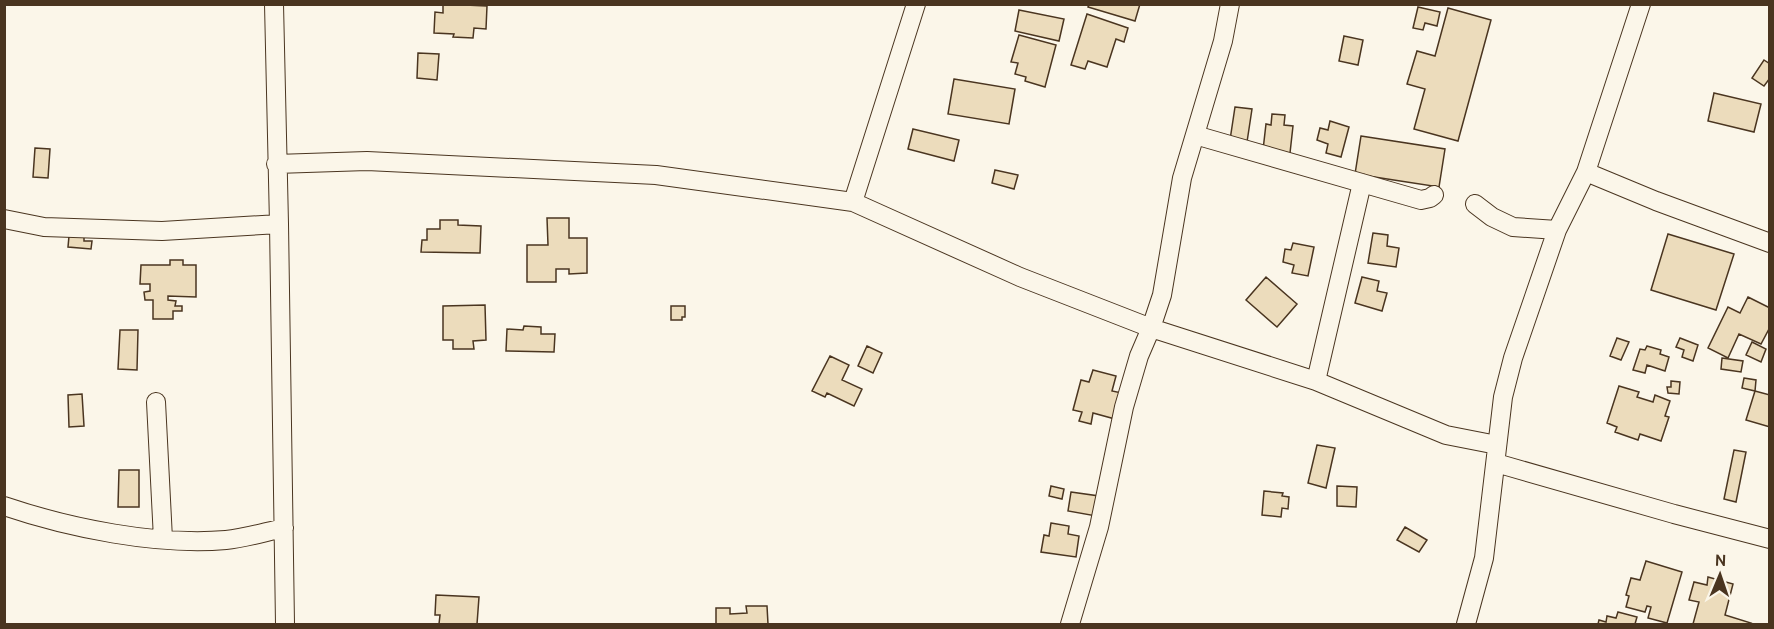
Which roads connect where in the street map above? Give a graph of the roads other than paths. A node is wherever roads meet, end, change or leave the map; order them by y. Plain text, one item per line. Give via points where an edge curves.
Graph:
1 (274, 4) edge
2 (916, 4) edge
3 (1230, 4) edge
4 (1641, 4) edge
5 (1195, 135) junction
6 (276, 164) junction
7 (1586, 172) junction
8 (1362, 183) junction
9 (1434, 195) dead end
10 (853, 202) junction
11 (1475, 204) dead end
12 (4, 219) edge
13 (279, 224) junction
14 (1557, 230) junction
15 (1770, 243) edge
16 (1151, 328) junction
17 (1316, 381) junction
18 (156, 402) dead end
19 (1497, 454) junction
20 (4, 506) edge
21 (284, 528) junction
22 (163, 539) junction
23 (1770, 539) edge
24 (285, 624) edge
25 (1070, 624) edge
26 (1466, 624) edge

1 - 6 street
2 - 10 street
3 - 5 street
4 - 7 street
5 - 8 street
5 - 16 street via 1182,178 1162,295
6 - 10 street via 367,161 656,175
6 - 13 street
7 - 14 street
7 - 15 street
8 - 9 street via 1420,200
8 - 17 street
10 - 16 street via 1020,277
11 - 14 street via 1513,227
12 - 13 street via 44,226 162,231
13 - 21 street
14 - 19 street via 1513,358 1503,397
16 - 17 street
16 - 25 street via 1138,356 1124,407 1100,527
17 - 19 street
18 - 22 street
19 - 23 street via 1674,514
19 - 26 street via 1484,558
20 - 22 street via 86,529
21 - 22 street via 226,540
21 - 24 street

